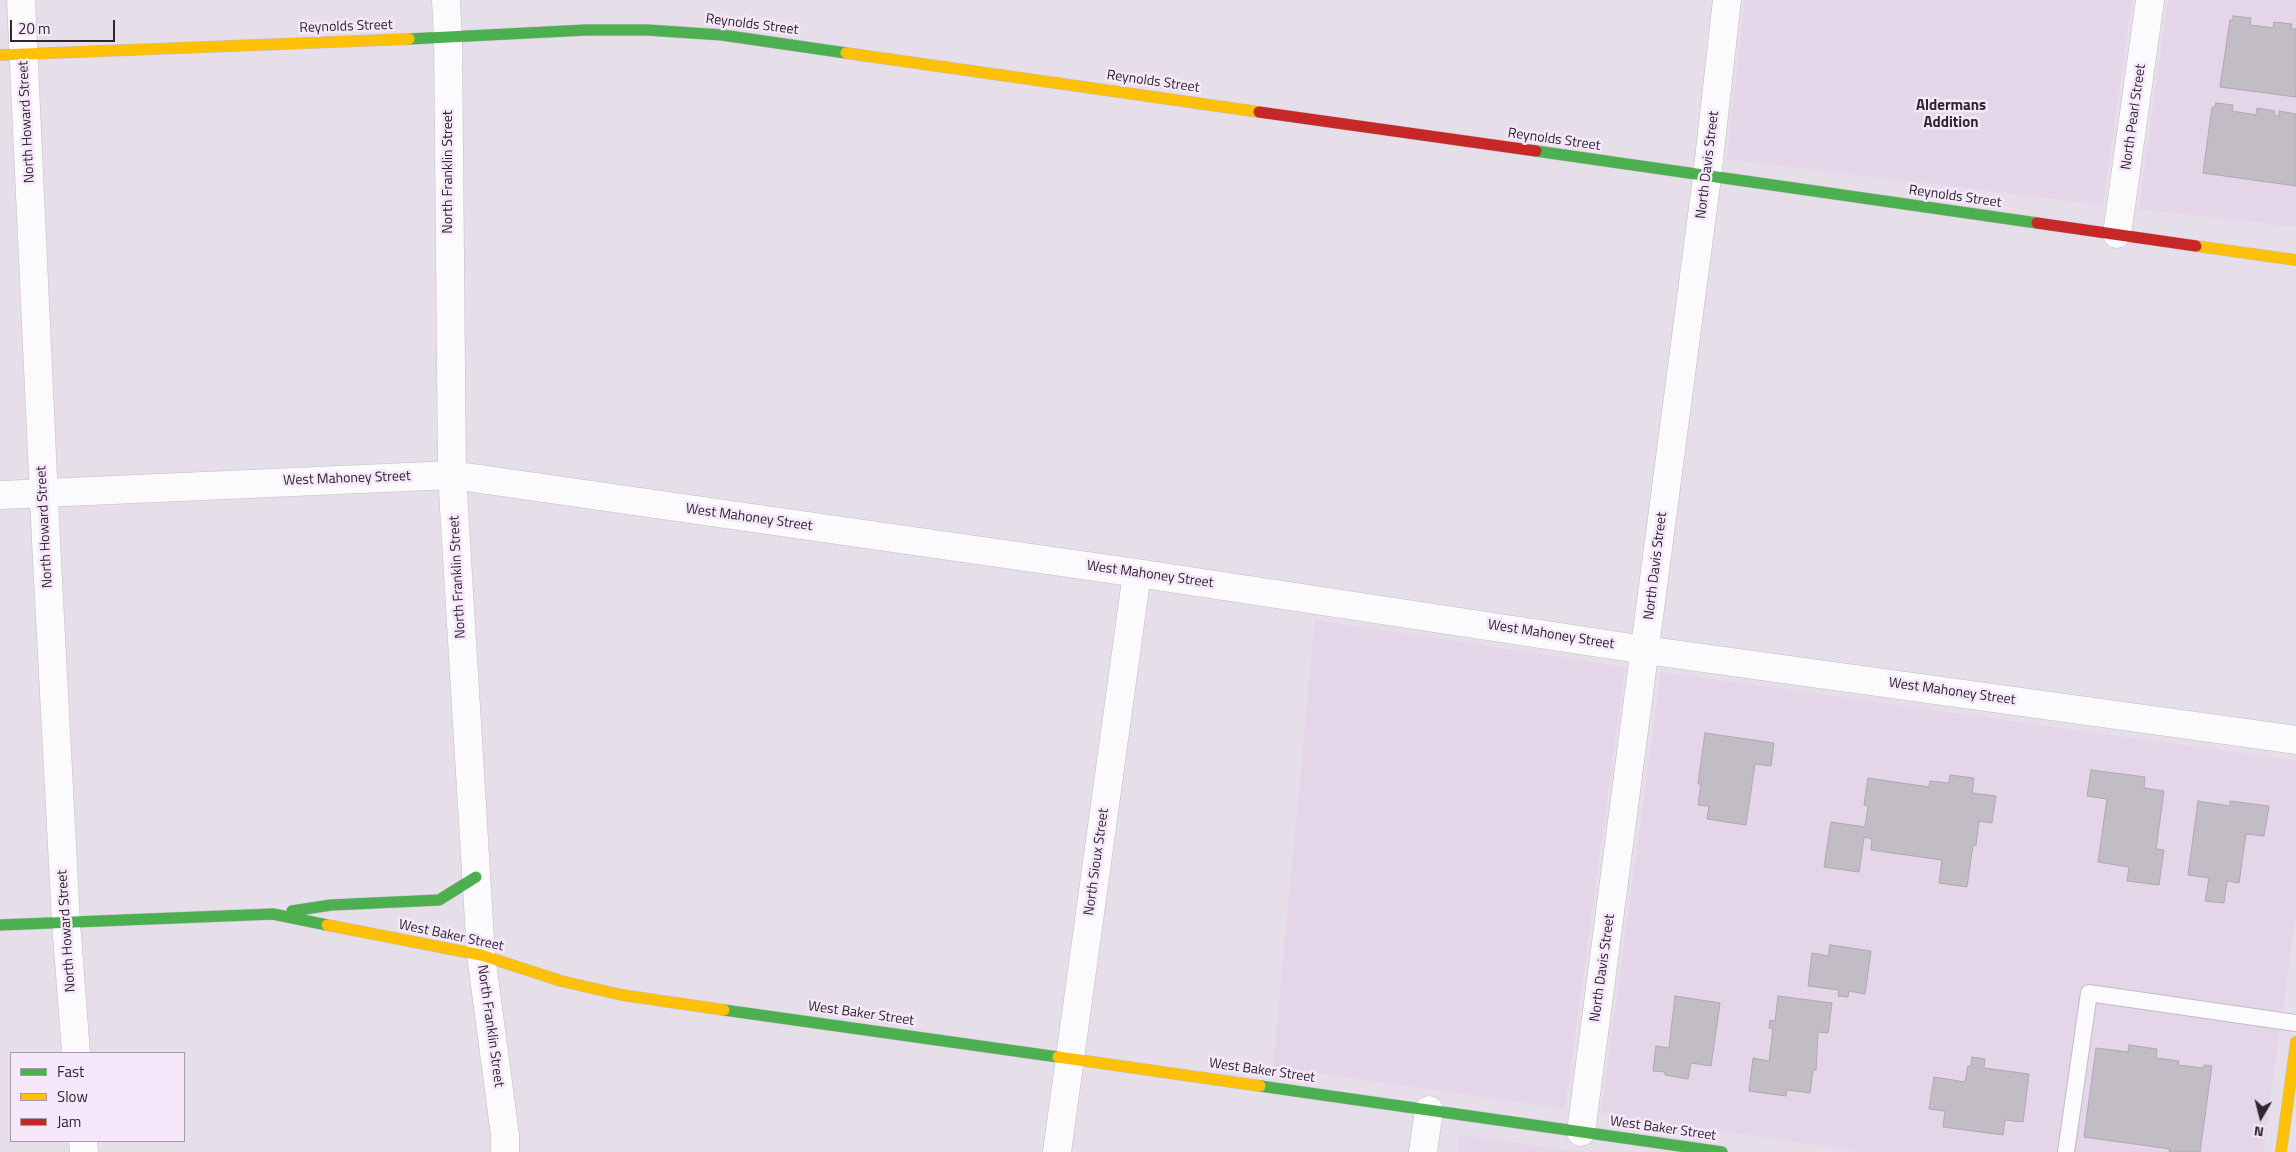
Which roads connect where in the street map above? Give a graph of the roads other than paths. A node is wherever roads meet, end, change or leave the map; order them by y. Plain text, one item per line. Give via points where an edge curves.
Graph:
1 (21, 0) edge
2 (446, 0) edge
3 (1727, 0) edge
4 (2150, 0) edge
5 (448, 38) junction
6 (12, 54) edge
7 (1707, 177) junction
8 (2117, 234) junction
9 (2296, 260) edge
10 (452, 475) junction
11 (43, 492) junction
12 (0, 495) edge
13 (1137, 573) junction
14 (1645, 650) junction
15 (2296, 740) edge
16 (476, 877) junction
17 (273, 914) junction
18 (66, 922) junction
19 (0, 925) edge
20 (481, 955) junction
21 (2296, 1023) edge
22 (2296, 1042) edge
23 (76, 1052) edge
24 (1070, 1058) junction
25 (1429, 1110) junction
26 (1581, 1132) junction
27 (505, 1152) edge
28 (1057, 1152) edge
29 (1423, 1152) edge
30 (1722, 1152) edge
31 (2066, 1152) edge
32 (2281, 1152) edge

1 - 6 street, North Howard Street
2 - 5 street, North Franklin Street
3 - 7 street, North Davis Street
4 - 8 street, North Pearl Street
5 - 6 main road, Reynolds Street
5 - 7 main road, Reynolds Street via 586,30 722,35
5 - 10 street, North Franklin Street
6 - 11 street, North Howard Street
7 - 8 main road, Reynolds Street
7 - 14 street, North Davis Street
8 - 9 main road, Reynolds Street
10 - 11 street, West Mahoney Street
10 - 13 street, West Mahoney Street
10 - 16 street, North Franklin Street
11 - 12 street, West Mahoney Street
11 - 18 street, North Howard Street
13 - 14 street, West Mahoney Street
13 - 24 street, North Sioux Street
14 - 15 street, West Mahoney Street
14 - 26 street, North Davis Street
16 - 17 main road via 439,900 331,906
16 - 20 street, North Franklin Street
17 - 18 main road, West Baker Street
17 - 20 main road, West Baker Street
18 - 19 main road, West Baker Street
18 - 23 street, North Howard Street
20 - 24 main road, West Baker Street via 561,981 622,995
20 - 27 street, North Franklin Street
21 - 31 lane via 2089,994
22 - 32 main road
24 - 25 main road, West Baker Street
24 - 28 street, North Sioux Street
25 - 26 main road, West Baker Street
25 - 29 street
26 - 30 main road, West Baker Street

